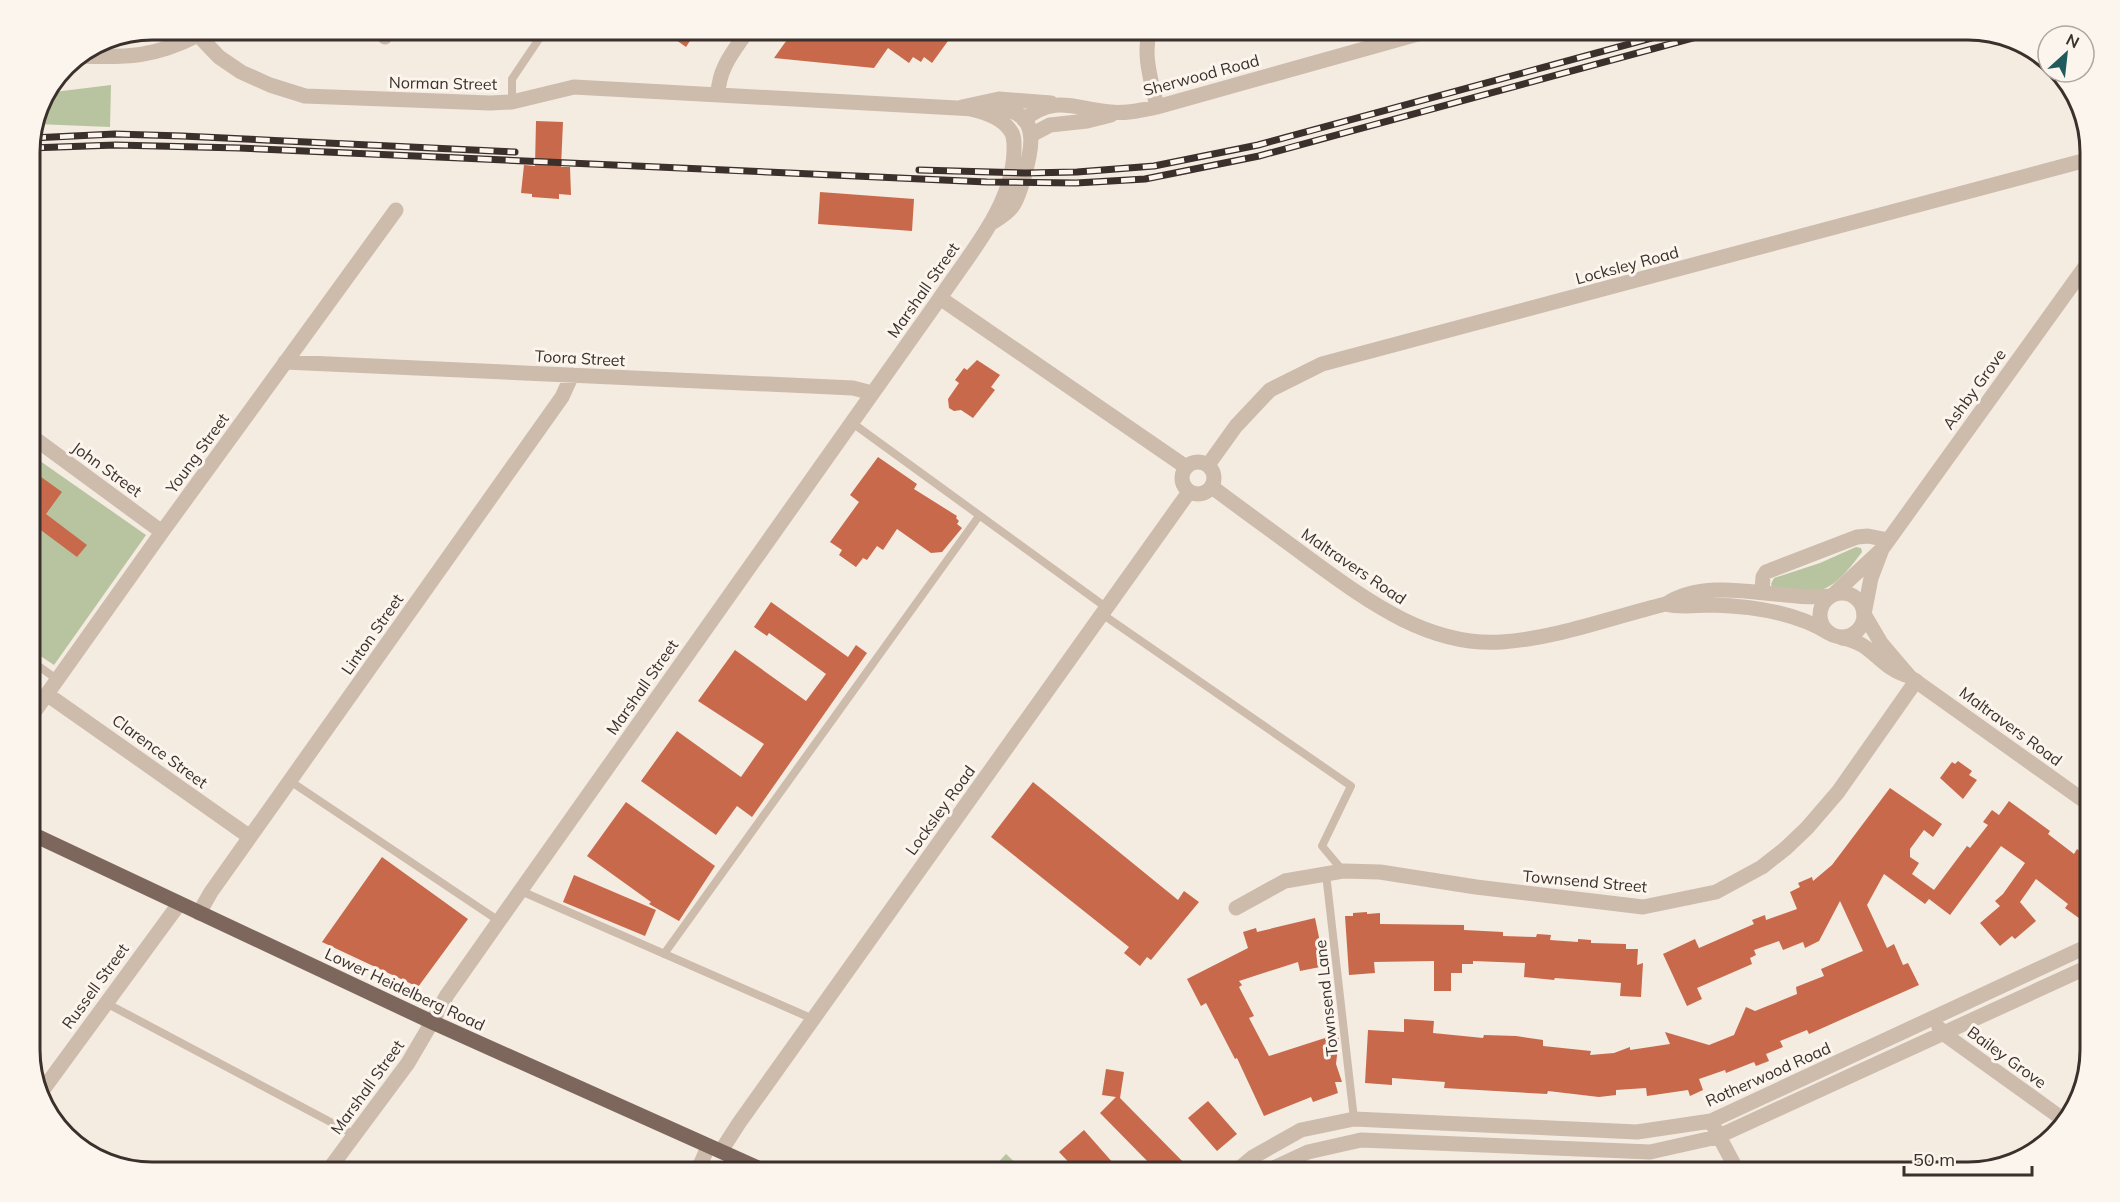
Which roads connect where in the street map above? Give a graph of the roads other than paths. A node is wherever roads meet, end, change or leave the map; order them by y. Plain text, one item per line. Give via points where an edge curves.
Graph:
1 (1149, 40) edge
2 (1395, 40) edge
3 (180, 41) edge
4 (205, 41) edge
5 (538, 41) edge
6 (741, 41) edge
7 (97, 56) edge
8 (718, 94) junction
9 (512, 102) junction
10 (1068, 106) junction
11 (1157, 107) junction
12 (953, 109) junction
13 (970, 110) junction
14 (1117, 113) junction
15 (1024, 120) junction
16 (1012, 133) junction
17 (1031, 135) junction
18 (2079, 162) edge
19 (396, 210) dead end
20 (990, 224) junction
21 (2079, 275) edge
22 (940, 298) junction
23 (285, 362) junction
24 (572, 375) junction
25 (872, 393) junction
26 (851, 422) junction
27 (41, 443) edge
28 (1208, 465) junction
29 (1186, 467) junction
30 (1212, 487) junction
31 (1190, 492) junction
32 (979, 516) junction
33 (162, 532) junction
34 (1885, 545) junction
35 (1762, 591) junction
36 (1833, 595) junction
37 (1666, 604) junction
38 (1104, 611) junction
39 (1864, 614) junction
40 (1835, 636) junction
41 (41, 668) edge
42 (1913, 679) junction
43 (58, 680) junction
44 (48, 695) junction
45 (41, 704) edge
46 (290, 781) junction
47 (2080, 798) edge
48 (250, 837) junction
49 (41, 838) edge
50 (1343, 871) junction
51 (1326, 874) junction
52 (520, 891) junction
53 (179, 904) junction
54 (1236, 908) dead end
55 (199, 913) junction
56 (499, 921) junction
57 (2080, 950) edge
58 (664, 954) junction
59 (2080, 971) edge
60 (105, 1002) junction
61 (813, 1019) junction
62 (1932, 1019) junction
63 (432, 1022) junction
64 (1944, 1034) junction
65 (46, 1085) edge
66 (2058, 1115) edge
67 (1354, 1119) junction
68 (1711, 1120) junction
69 (355, 1135) junction
70 (1717, 1137) junction
71 (715, 1149) junction
72 (335, 1162) edge
73 (705, 1162) edge
74 (744, 1162) edge
75 (1247, 1162) edge
76 (1286, 1162) edge
77 (1732, 1162) edge

1 - 11 street via 1148,62
2 - 11 street, Sherwood Road
3 - 7 street, Norman Street via 159,52 137,56
4 - 9 street, Norman Street via 241,72 305,96
5 - 9 lane via 512,79
6 - 8 street via 722,69
8 - 9 street, Norman Street via 574,87
8 - 12 street, Norman Street
10 - 12 street via 999,99
10 - 14 street, Sherwood Road
10 - 15 street, Sherwood Road via 1047,105
11 - 14 street, Sherwood Road
12 - 13 street, Norman Street
13 - 15 street, Norman Street via 1011,111
13 - 16 street, Norman Street via 993,117
14 - 17 street, Sherwood Road via 1050,125
15 - 16 street, Sherwood Road
15 - 17 street
16 - 17 street
16 - 20 street, Marshall Street via 1010,178
17 - 20 street, Marshall Street via 1016,201
18 - 28 street, Locksley Road via 1322,364 1270,390 1236,426
19 - 23 street, Young Street
20 - 22 street, Marshall Street
21 - 34 street, Ashby Grove
22 - 25 street, Marshall Street
22 - 29 street
23 - 24 street, Toora Street
23 - 33 street, Young Street
24 - 25 street, Toora Street via 853,388
24 - 46 street, Linton Street via 562,397
25 - 26 street, Marshall Street
26 - 32 lane
26 - 52 street, Marshall Street
27 - 33 street, John Street
28 - 29 street via 1194,462
28 - 30 street via 1215,475
29 - 31 street via 1182,477
30 - 31 street via 1199,494
30 - 37 street, Maltravers Road via 1398,619 1447,637 1481,642 1523,640
31 - 38 street, Locksley Road
32 - 38 lane
32 - 58 lane
33 - 43 street, Young Street
34 - 35 street via 1868,536 1857,537 1766,572
34 - 36 street, Ashby Grove
34 - 39 street, Ashby Grove via 1873,573
35 - 36 street, Maltravers Road via 1802,598
35 - 37 street, Maltravers Road via 1696,592
36 - 39 street via 1852,596 1861,603
36 - 40 street via 1822,604 1820,616 1824,628
37 - 40 street, Maltravers Road via 1775,612 1809,622
38 - 50 lane via 1351,786 1322,846
38 - 61 street, Locksley Road
39 - 40 street via 1858,631 1848,637
39 - 42 street, Maltravers Road via 1881,643
40 - 42 street, Maltravers Road via 1864,645 1887,667
41 - 43 lane
42 - 47 street, Maltravers Road
42 - 50 street, Townsend Street via 1838,792 1808,828 1762,867 1716,892 1643,907 1380,872
43 - 44 street, Young Street
44 - 45 street, Young Street
44 - 48 street, Clarence Street
46 - 48 street, Linton Street
46 - 56 lane
48 - 55 street, Linton Street
49 - 53 main road, Lower Heidelberg Road
50 - 51 street, Townsend Street
51 - 54 street, Townsend Street via 1285,881
51 - 67 lane, Townsend Lane
52 - 56 street, Marshall Street
52 - 58 lane
53 - 55 main road, Lower Heidelberg Road
53 - 60 street, Russell Street
55 - 63 main road, Lower Heidelberg Road
56 - 63 street, Marshall Street
57 - 62 street, Rotherwood Road
58 - 61 lane
59 - 64 street
60 - 65 street, Russell Street
60 - 69 lane
61 - 71 street, Locksley Road
62 - 64 street, Bailey Grove
62 - 68 street, Rotherwood Road
63 - 69 street, Marshall Street via 408,1063
63 - 71 main road, Lower Heidelberg Road
64 - 66 street, Bailey Grove
64 - 70 street
67 - 68 street, Rotherwood Road via 1637,1131
67 - 75 street, Rotherwood Road via 1301,1130
68 - 70 street
69 - 72 street, Marshall Street
70 - 76 street via 1650,1152 1361,1140 1308,1152
70 - 77 street
71 - 73 street, Locksley Road
71 - 74 main road, Lower Heidelberg Road

